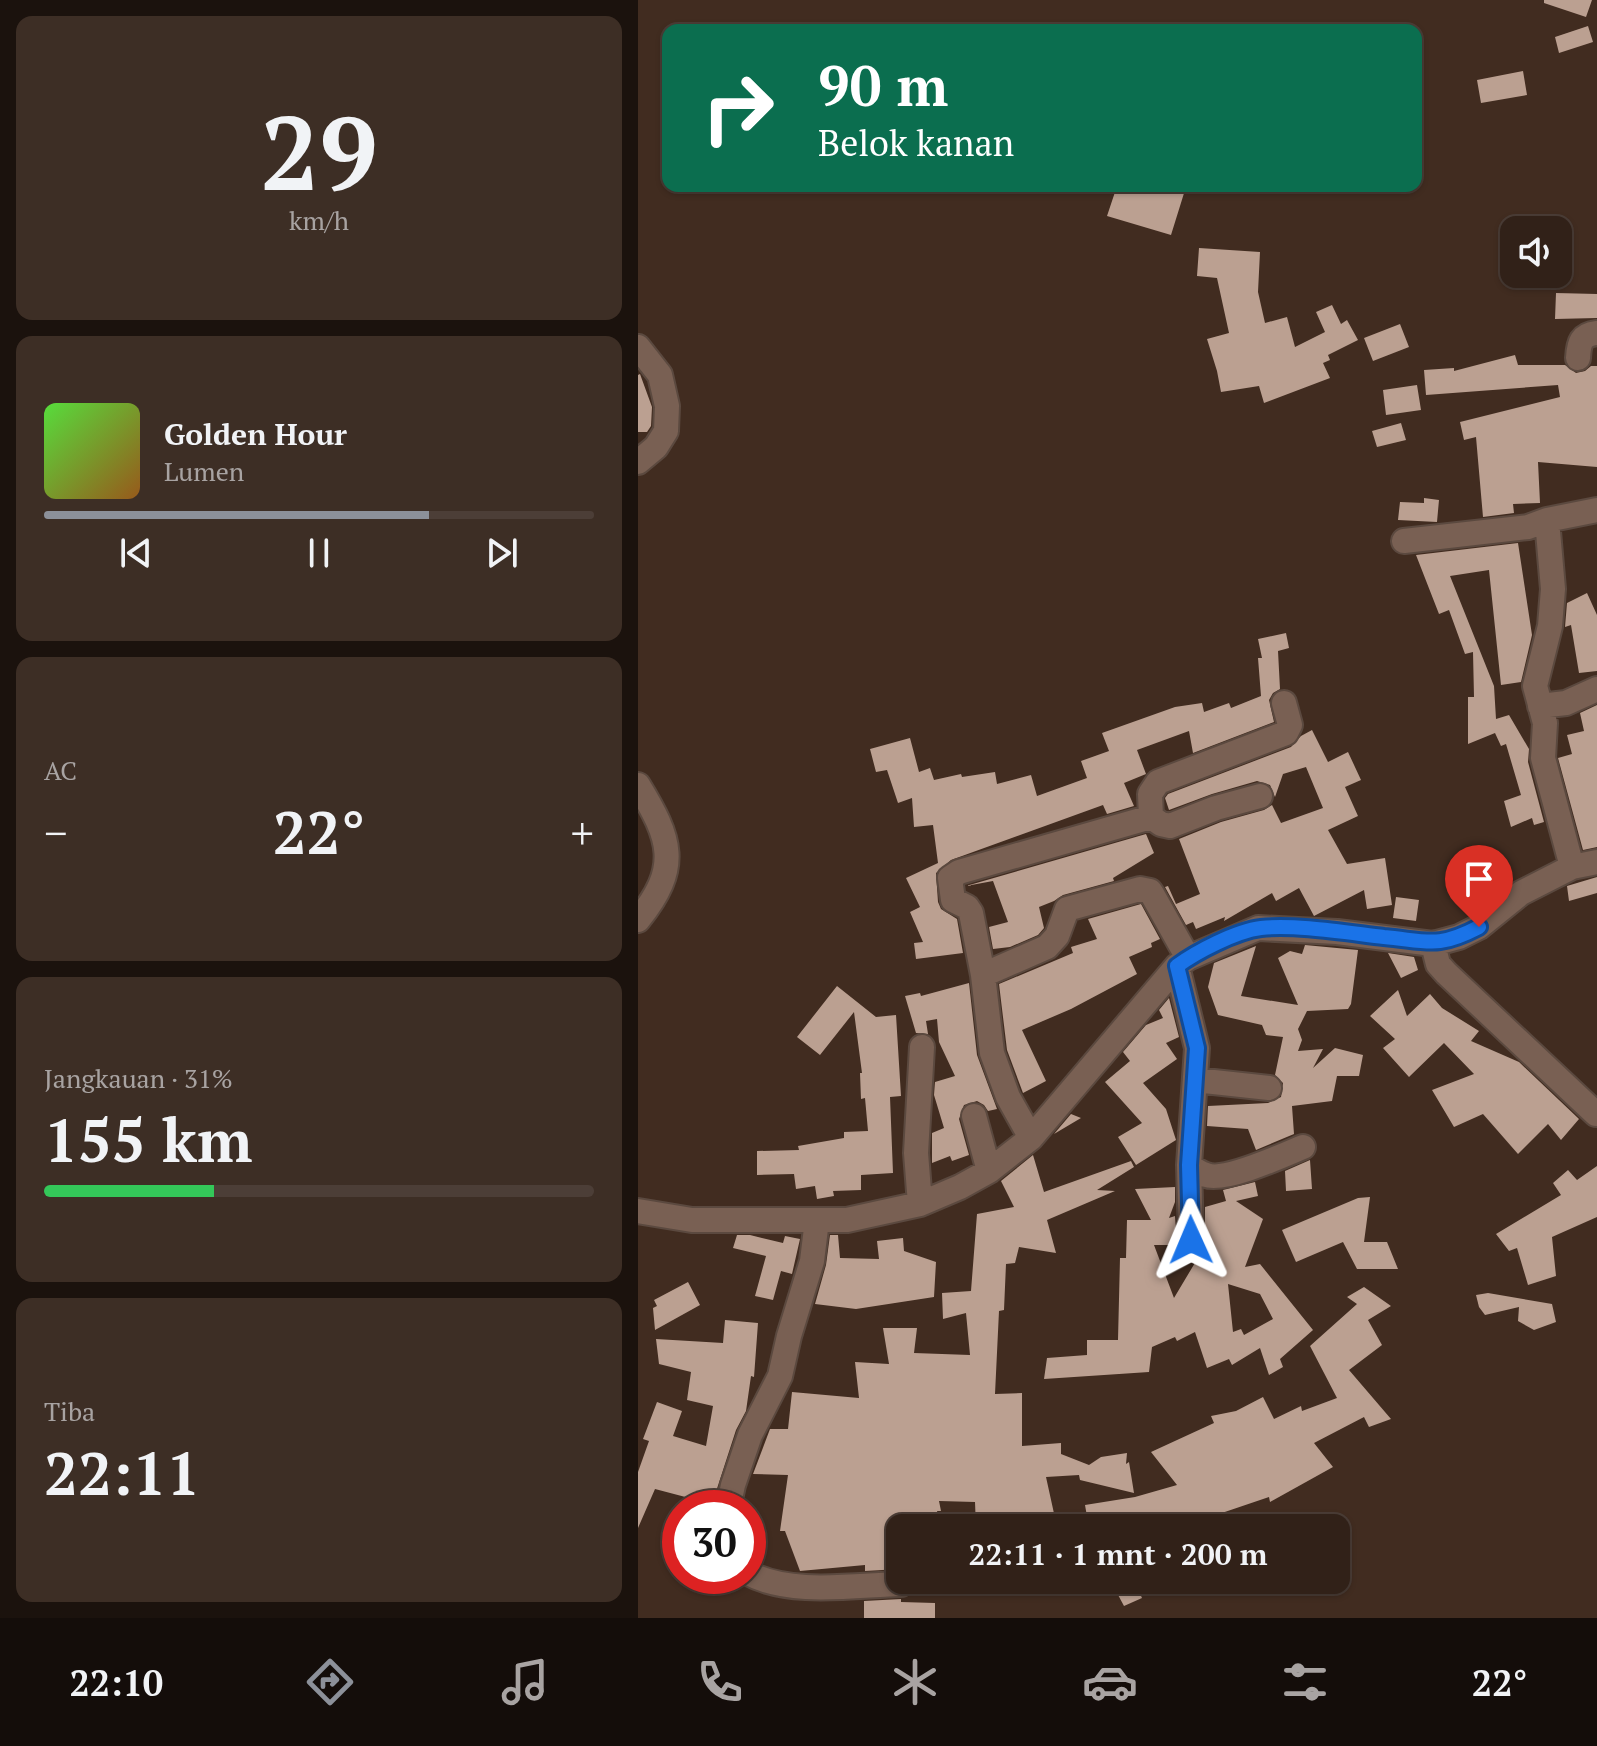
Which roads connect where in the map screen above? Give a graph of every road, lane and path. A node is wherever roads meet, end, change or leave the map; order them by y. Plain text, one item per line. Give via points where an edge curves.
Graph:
1 (1597, 333) edge
2 (638, 347) edge
3 (1578, 358) dead end
4 (638, 462) edge
5 (1597, 510) edge
6 (1547, 520) junction
7 (1404, 541) dead end
8 (1597, 689) edge
9 (1284, 703) dead end
10 (1540, 706) junction
11 (638, 785) edge
12 (1260, 796) dead end
13 (1151, 817) junction
14 (1597, 862) edge
15 (1572, 867) junction
16 (638, 920) edge
17 (1433, 944) junction
18 (1182, 962) junction
19 (983, 975) junction
20 (922, 1047) dead end
21 (1195, 1080) junction
22 (1269, 1088) dead end
23 (1596, 1114) edge
24 (974, 1116) dead end
25 (1031, 1138) junction
26 (1303, 1147) dead end
27 (1189, 1165) junction
28 (989, 1171) junction
29 (920, 1204) junction
30 (638, 1211) edge
31 (817, 1220) junction
32 (1191, 1240) dead end
33 (732, 1490) edge
34 (766, 1581) edge
35 (886, 1584) edge

1 - 3 street via 1582,338
2 - 4 street via 660,375 667,406 666,431
5 - 6 street
6 - 7 street via 1528,527
6 - 10 street via 1553,589 1535,686
8 - 10 street via 1566,703
9 - 13 street via 1290,725 1286,733 1158,782 1151,789
10 - 15 street via 1545,723 1543,758
11 - 16 street via 668,842 668,860 652,902
12 - 13 street via 1170,826
13 - 19 street via 950,877 953,900 971,913
14 - 15 street
15 - 17 street via 1521,893 1479,927
17 - 18 street via 1258,928
17 - 23 street via 1446,973
18 - 19 street via 1152,894 1140,889 1067,909 1047,947
18 - 21 street via 1197,1048
18 - 25 street
19 - 25 street via 992,1053
20 - 29 street via 916,1153
21 - 22 street
21 - 27 street
24 - 28 street
25 - 28 street
26 - 27 street via 1215,1176
27 - 32 street
28 - 29 street
29 - 31 street via 847,1220
30 - 31 street via 692,1220
31 - 33 street via 788,1351
34 - 35 street via 795,1587

